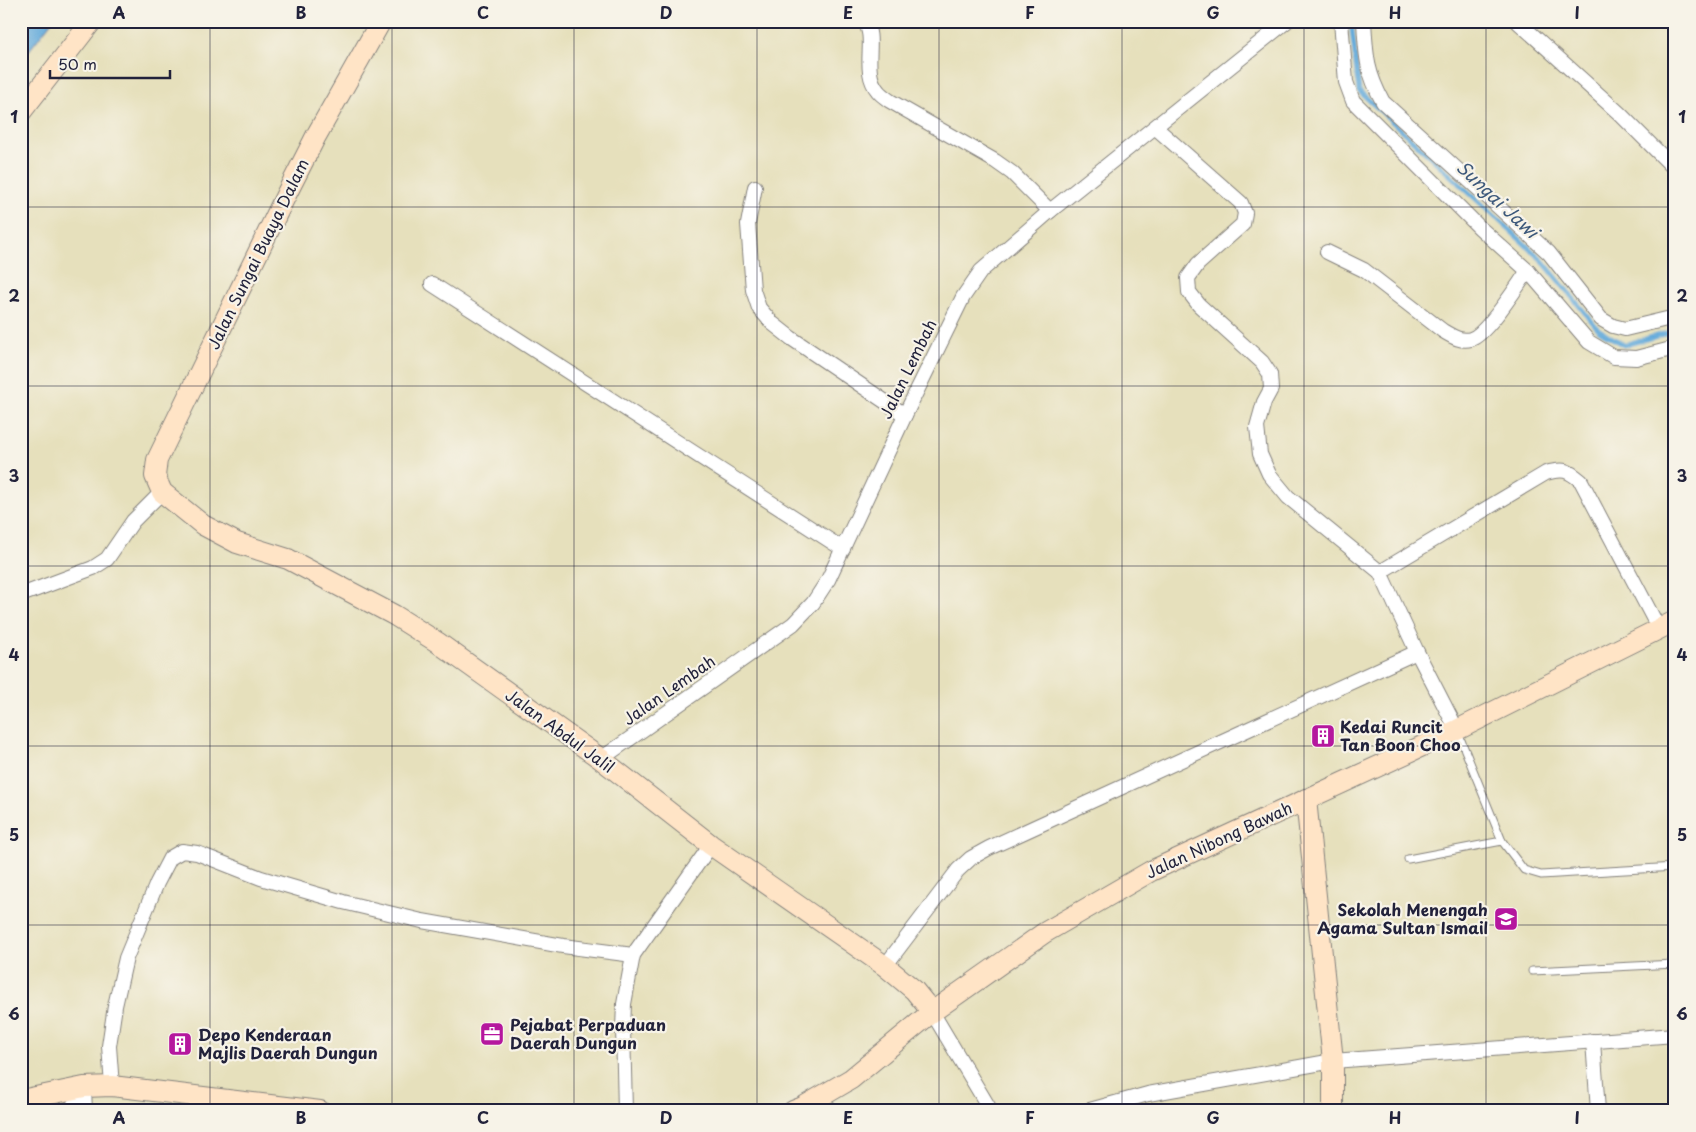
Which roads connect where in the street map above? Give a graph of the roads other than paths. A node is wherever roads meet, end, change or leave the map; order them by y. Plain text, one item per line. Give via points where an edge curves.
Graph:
1 (92, 21) edge
2 (381, 21) edge
3 (864, 21) edge
4 (1287, 21) edge
5 (1342, 21) edge
6 (1364, 21) edge
7 (1516, 21) edge
8 (21, 112) edge
9 (1156, 128) junction
10 (1675, 169) edge
11 (755, 187) dead end
12 (1050, 211) junction
13 (1327, 252) dead end
14 (1528, 271) junction
15 (432, 284) dead end
16 (1675, 317) edge
17 (1675, 348) edge
18 (904, 415) junction
19 (162, 492) junction
20 (843, 549) junction
21 (1380, 572) junction
22 (21, 595) edge
23 (1667, 625) edge
24 (1417, 652) junction
25 (1456, 730) junction
26 (601, 760) junction
27 (1306, 799) junction
28 (1502, 841) junction
29 (711, 845) junction
30 (1408, 860) dead end
31 (1675, 867) edge
32 (633, 955) junction
33 (1675, 964) edge
34 (885, 966) junction
35 (1532, 971) dead end
36 (932, 1012) junction
37 (1675, 1035) edge
38 (1593, 1041) junction
39 (1333, 1061) junction
40 (112, 1086) junction
41 (84, 1087) junction
42 (21, 1100) edge
43 (213, 1104) edge
44 (295, 1109) edge
45 (70, 1111) edge
46 (85, 1111) edge
47 (320, 1111) edge
48 (625, 1111) edge
49 (793, 1111) edge
50 (991, 1111) edge
51 (1086, 1111) edge
52 (1333, 1111) edge
53 (1598, 1111) edge

1 - 8 street
2 - 19 street, Jalan Sungai Buaya Dalam via 299,168 157,460 155,476
3 - 12 street via 869,31 870,77 877,90 890,101 995,161 1012,173
4 - 9 street, Jalan Lembah
5 - 14 street via 1346,82 1353,101 1480,228
6 - 16 street via 1366,61 1372,83 1383,102 1548,254 1601,319 1625,329
7 - 10 street
9 - 12 street, Jalan Lembah
9 - 21 street via 1241,203 1245,212 1243,224 1198,264 1188,278 1189,292 1262,362 1270,374 1271,389 1257,427 1260,454 1269,474 1288,497
11 - 18 street via 748,224 753,290 759,308 791,338
12 - 18 street, Jalan Lembah via 981,271 963,297
13 - 14 street via 1364,270 1442,331 1457,339 1472,339 1484,332
14 - 17 street via 1589,342 1614,357 1636,358
15 - 20 street
18 - 20 street, Jalan Lembah
19 - 22 street via 133,520 107,559 93,568
19 - 26 street, Jalan Abdul Jalil via 203,525 236,543 288,560 394,615 437,642
20 - 26 street, Jalan Lembah via 818,595 792,624
21 - 23 street via 1546,473 1570,472 1581,482
21 - 24 street
23 - 25 street, Jalan Nibong Bawah
24 - 25 street
24 - 34 street via 971,858 946,884
25 - 27 street, Jalan Nibong Bawah
25 - 28 lane
26 - 29 street, Jalan Abdul Jalil
27 - 36 street, Jalan Nibong Bawah via 1151,871 1103,898 1044,933
27 - 39 street
28 - 30 lane
28 - 31 lane via 1524,870 1541,875
29 - 32 street
29 - 34 street, Jalan Abdul Jalil
32 - 40 street via 422,921 343,902 261,878 197,853 182,851 170,858 126,958 109,1046
32 - 48 street via 624,1004
33 - 35 lane
34 - 36 street, Jalan Abdul Jalil via 914,990
36 - 49 street, Jalan Nibong Bawah via 851,1079
36 - 50 street
37 - 38 street
38 - 39 street
38 - 53 street
39 - 51 street via 1148,1094
39 - 52 street
40 - 41 street
40 - 43 street
41 - 42 street
41 - 45 street
41 - 46 street
43 - 44 street
44 - 47 street

